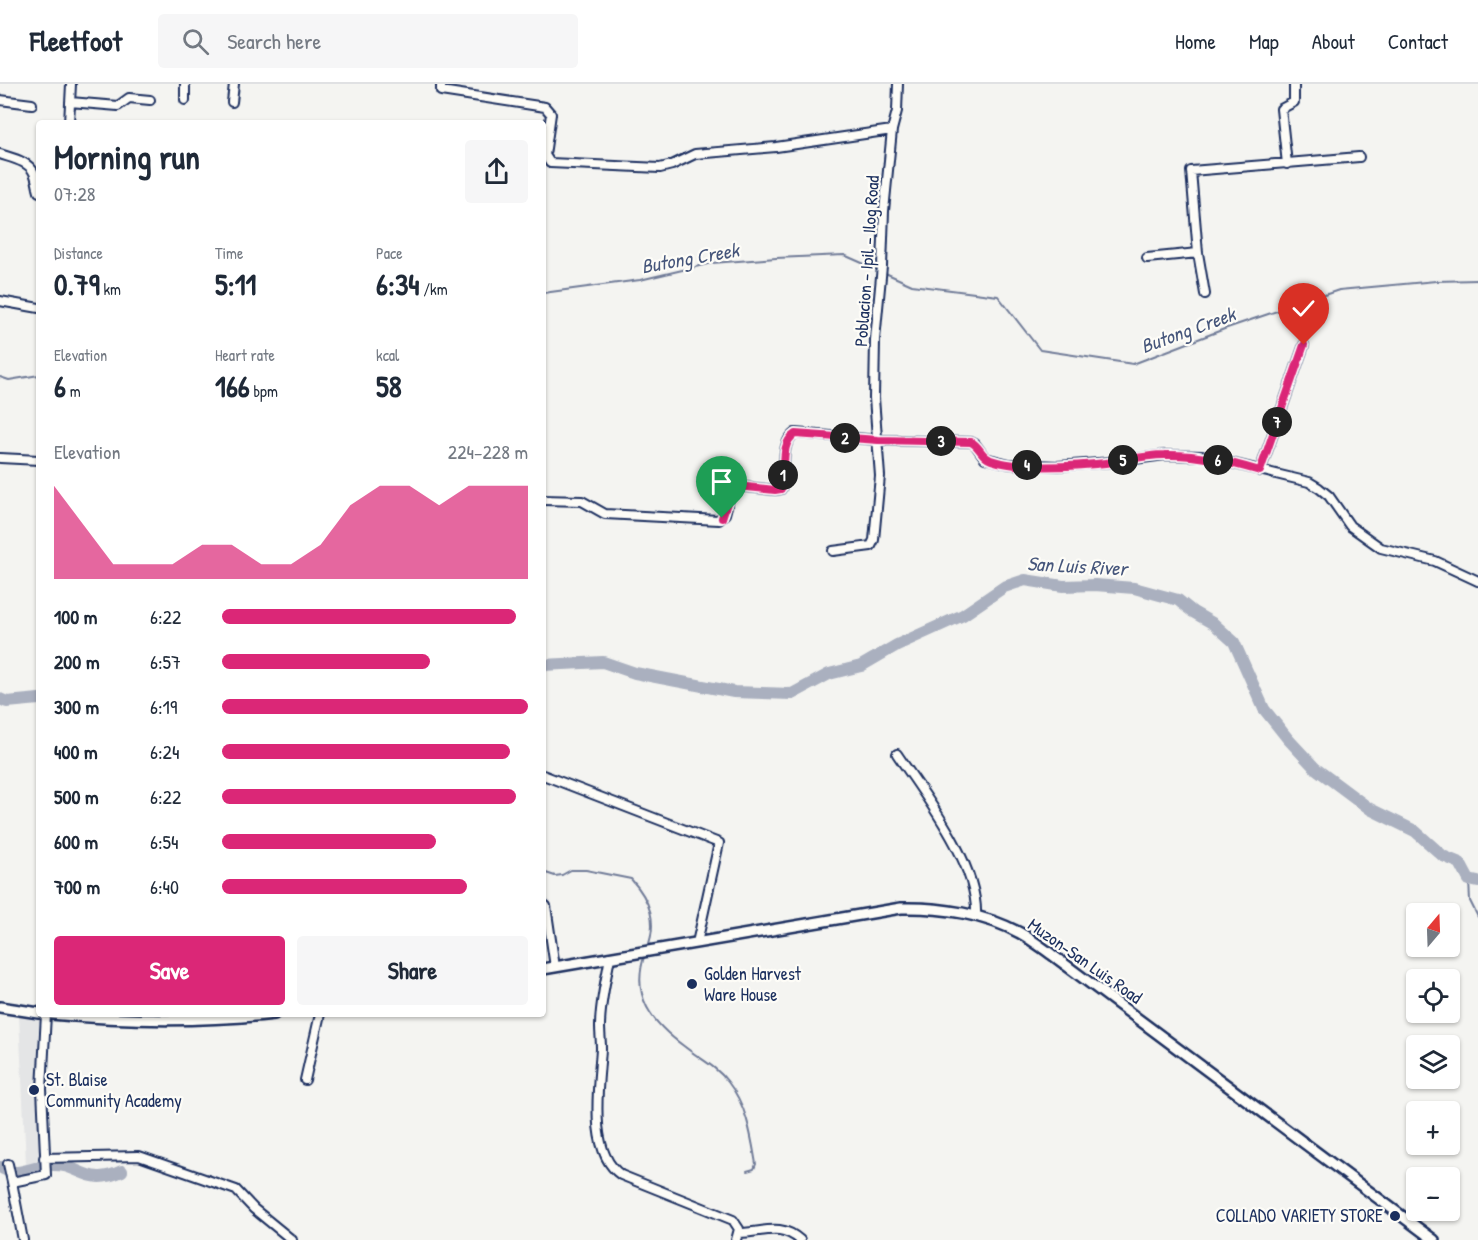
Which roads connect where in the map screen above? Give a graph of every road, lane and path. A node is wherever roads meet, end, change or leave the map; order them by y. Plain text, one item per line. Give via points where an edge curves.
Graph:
1 (71, 84) edge
2 (185, 84) edge
3 (234, 84) edge
4 (441, 84) edge
5 (898, 84) edge
6 (1294, 84) edge
7 (0, 100) edge
8 (150, 100) dead end
9 (185, 100) dead end
10 (70, 102) junction
11 (232, 102) dead end
12 (32, 104) dead end
13 (69, 120) edge
14 (892, 130) junction
15 (546, 148) edge
16 (0, 154) edge
17 (546, 156) edge
18 (1359, 157) dead end
19 (1287, 164) junction
20 (36, 178) edge
21 (1198, 253) junction
22 (1147, 258) dead end
23 (1205, 294) dead end
24 (0, 301) edge
25 (36, 307) edge
26 (1304, 345) dead end
27 (878, 440) junction
28 (0, 458) edge
29 (36, 460) edge
30 (1260, 471) junction
31 (546, 500) edge
32 (833, 551) dead end
33 (1478, 581) edge
34 (897, 754) dead end
35 (546, 776) edge
36 (976, 917) junction
37 (546, 923) edge
38 (697, 944) junction
39 (610, 957) junction
40 (555, 967) junction
41 (546, 968) edge
42 (0, 1007) edge
43 (36, 1013) edge
44 (46, 1017) edge
45 (96, 1017) edge
46 (192, 1017) edge
47 (319, 1017) edge
48 (305, 1080) dead end
49 (45, 1160) junction
50 (8, 1164) dead end
51 (12, 1182) junction
52 (737, 1237) edge
53 (23, 1240) edge
54 (292, 1240) edge
55 (800, 1240) edge
56 (1434, 1240) edge

1 - 10 street
2 - 9 street
3 - 11 street
4 - 15 street via 441,91 545,108 551,114
5 - 14 street, Poblacion - Ipil - Ilog Road
6 - 19 street via 1294,102 1281,109
7 - 12 street
8 - 10 street via 129,98 113,106
10 - 13 street
14 - 17 street via 695,154 660,168 550,162
14 - 27 street, Poblacion - Ipil - Ilog Road via 875,340
16 - 20 street via 24,163
18 - 19 street
19 - 21 street via 1191,171
21 - 22 street
21 - 23 street
24 - 25 street
26 - 30 street
27 - 30 street via 971,442 985,458 1009,464 1058,466 1165,455 1202,456
27 - 31 street via 795,434 786,444 781,489 732,487 724,514 718,520 605,513 582,501
27 - 32 street, Poblacion - Ipil - Ilog Road via 880,476 874,540 871,546
28 - 29 street
30 - 33 street via 1319,488 1350,526 1381,548 1435,561
34 - 36 street via 948,830 974,891
35 - 38 street via 719,843
36 - 38 main road, Muzon-San Luis Road via 937,908 902,908
36 - 56 main road, Muzon-San Luis Road via 1020,933 1051,954
37 - 40 street
38 - 39 main road, Muzon-San Luis Road
39 - 40 main road, Muzon-San Luis Road
39 - 52 street via 601,1015 597,1097 600,1138 610,1166 621,1175 733,1220 739,1229
40 - 41 main road, Muzon-San Luis Road
42 - 43 main road
44 - 49 street via 42,1089
45 - 46 main road
47 - 48 street
49 - 51 street via 43,1177
49 - 54 street via 139,1156 236,1190
50 - 51 street
51 - 53 street
52 - 55 street via 775,1228

